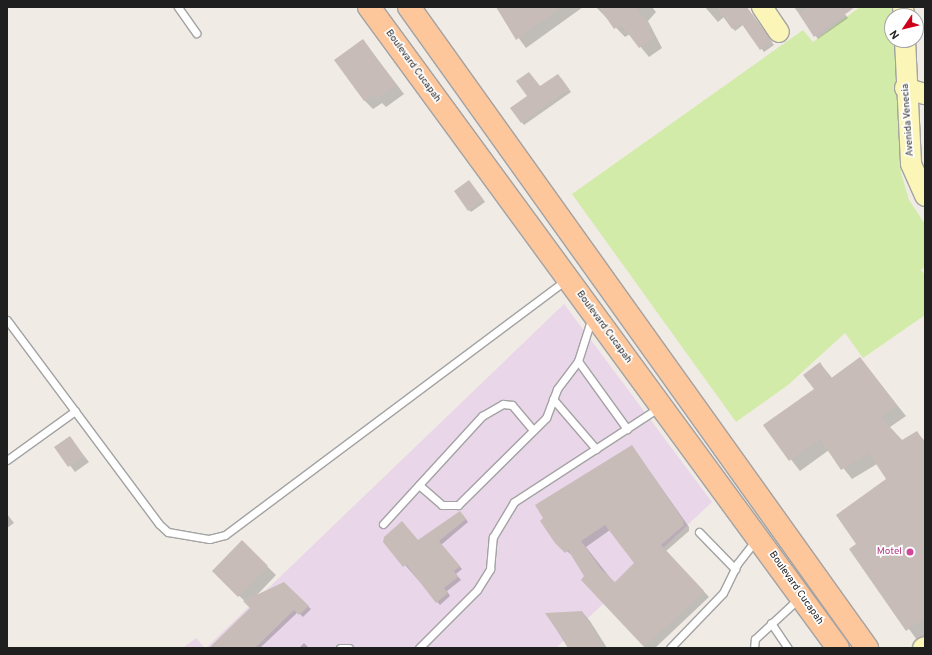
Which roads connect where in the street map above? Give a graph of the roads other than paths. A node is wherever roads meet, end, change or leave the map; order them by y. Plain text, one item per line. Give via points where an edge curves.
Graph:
1 (178, 7) edge
2 (370, 7) edge
3 (409, 7) edge
4 (762, 7) edge
5 (779, 32) dead end
6 (196, 33) dead end
7 (905, 48) edge
8 (905, 88) junction
9 (925, 94) edge
10 (925, 196) edge
11 (569, 278) junction
12 (593, 313) junction
13 (7, 320) edge
14 (578, 361) junction
15 (554, 399) junction
16 (662, 406) junction
17 (75, 411) junction
18 (627, 428) junction
19 (533, 430) junction
20 (596, 449) junction
21 (7, 460) edge
22 (420, 485) junction
23 (383, 524) dead end
24 (699, 532) dead end
25 (759, 536) junction
26 (735, 570) junction
27 (802, 596) junction
28 (771, 623) junction
29 (340, 648) edge
30 (349, 648) edge
31 (419, 648) edge
32 (670, 648) edge
33 (754, 648) edge
34 (788, 648) edge
35 (838, 648) edge
36 (867, 648) edge

1 - 6 lane
2 - 11 main road, Boulevard Cucapah
3 - 36 main road
4 - 5 main road
7 - 8 main road, Avenida Venecia
8 - 9 main road
8 - 10 main road, Avenida Venecia via 911,164
11 - 12 main road, Boulevard Cucapah
11 - 17 lane via 225,535 209,539 183,537 159,524
12 - 14 lane
12 - 16 main road, Boulevard Cucapah
13 - 17 lane
14 - 15 lane
14 - 18 lane
15 - 19 lane via 546,418
15 - 20 lane
16 - 18 lane
16 - 25 main road, Boulevard Cucapah
17 - 21 lane
18 - 20 lane
19 - 22 lane via 458,505 442,505
19 - 22 lane via 512,405 503,404 474,424
20 - 31 lane via 514,502 493,537 490,569 477,590
22 - 23 lane
24 - 26 lane
25 - 26 lane
25 - 27 main road, Boulevard Cucapah
26 - 32 lane via 723,593
27 - 28 lane
27 - 35 main road, Boulevard Cucapah
28 - 33 lane via 755,639
28 - 34 lane
29 - 30 lane

